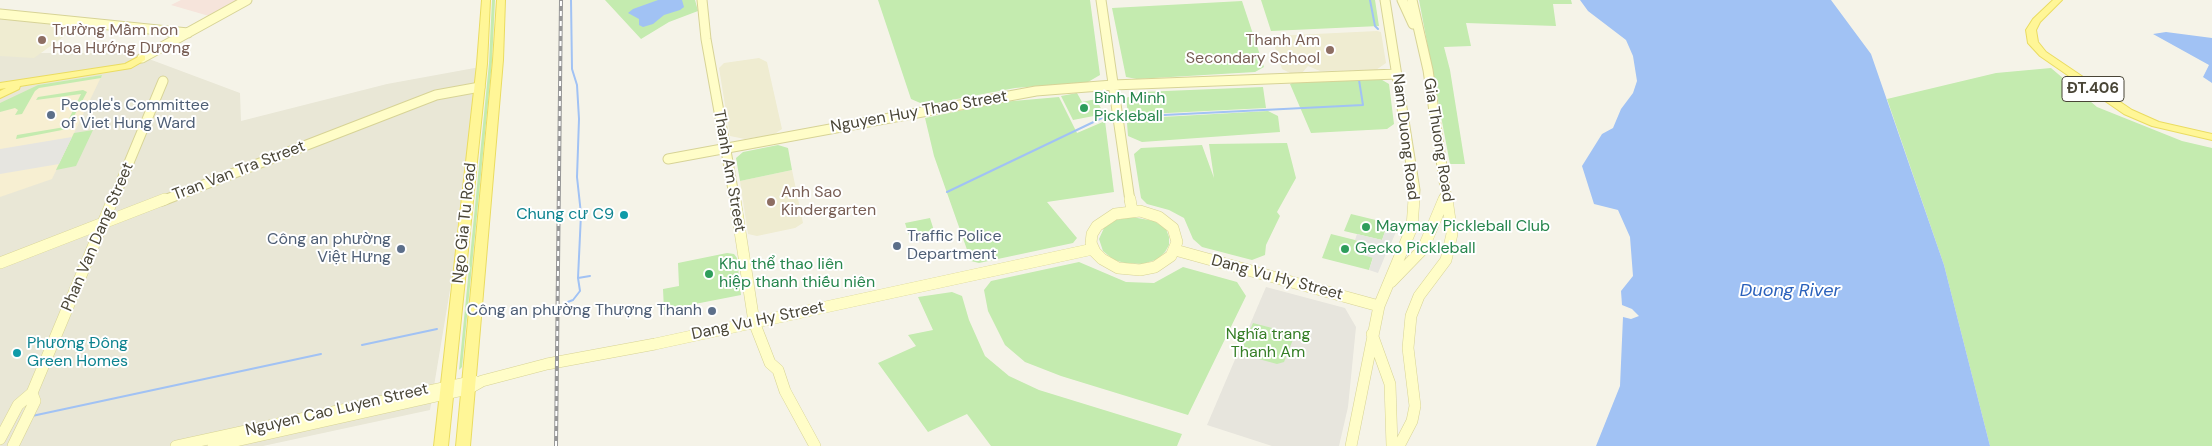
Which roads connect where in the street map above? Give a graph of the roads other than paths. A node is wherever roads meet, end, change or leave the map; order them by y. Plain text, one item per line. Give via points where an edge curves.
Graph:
1 (247, 0) edge
2 (486, 0) edge
3 (501, 0) edge
4 (702, 0) edge
5 (1101, 0) edge
6 (1386, 0) edge
7 (1402, 0) edge
8 (1412, 0) edge
9 (2058, 0) edge
10 (0, 14) edge
11 (188, 33) junction
12 (1423, 49) junction
13 (142, 58) junction
14 (1397, 74) junction
15 (0, 80) edge
16 (163, 81) dead end
17 (27, 82) junction
18 (1113, 85) junction
19 (0, 86) edge
20 (480, 87) junction
21 (0, 95) edge
22 (2212, 137) edge
23 (727, 148) junction
24 (668, 159) dead end
25 (1446, 193) junction
26 (1132, 211) junction
27 (103, 224) junction
28 (1093, 249) junction
29 (1175, 250) junction
30 (0, 263) edge
31 (1387, 285) junction
32 (1379, 306) junction
33 (754, 322) junction
34 (1372, 334) junction
35 (473, 384) junction
36 (447, 390) junction
37 (32, 393) junction
38 (0, 438) edge
39 (13, 446) edge
40 (176, 446) edge
41 (213, 446) edge
42 (441, 446) edge
43 (463, 446) edge
44 (815, 446) edge
45 (1351, 446) edge
46 (1392, 446) edge
47 (1399, 446) edge

1 - 11 street
2 - 20 main road, Ngo Gia Tu Road
3 - 35 main road, Ngo Gia Tu Road
4 - 23 street, Thanh Am Street
5 - 18 street
6 - 14 street, Nam Duong Road
7 - 12 street
8 - 12 street, Gia Thuong Road
9 - 22 main road, ĐT.406 via 2031,30 2033,42 2043,54 2128,112 2156,124
10 - 11 street
11 - 13 street
12 - 25 street, Gia Thuong Road
13 - 15 main road
13 - 17 main road via 128,66
14 - 18 street, Nguyen Huy Thao Street
14 - 31 street, Nam Duong Road via 1415,190 1412,227
16 - 27 street, Phan Van Dang Street
17 - 19 main road
17 - 21 main road
18 - 23 street, Nguyen Huy Thao Street via 1000,96
18 - 26 street
20 - 27 street, Tran Van Tra Street via 436,96
20 - 36 main road, Ngo Gia Tu Road
23 - 24 street, Nguyen Huy Thao Street
23 - 33 street, Thanh Am Street
25 - 31 street via 1423,249
25 - 47 street, Gia Thuong Road via 1451,240 1446,260 1419,296 1411,316 1408,348 1415,409
26 - 28 street via 1115,214 1100,222 1092,234
26 - 29 street via 1153,214 1169,224 1177,237
27 - 30 street, Tran Van Tra Street
27 - 37 street, Phan Van Dang Street
28 - 29 street via 1106,263 1133,270 1161,264
28 - 33 street, Dang Vu Hy Street
29 - 32 street, Dang Vu Hy Street
31 - 32 street, Nam Duong Road
32 - 34 street, Nam Duong Road
33 - 35 street, Dang Vu Hy Street via 547,364
33 - 44 street, Thanh Am Street via 770,364 778,370 785,391
34 - 45 street, Nam Duong Road
34 - 46 street via 1390,384
35 - 36 street, Nguyen Cao Luyen Street
35 - 43 main road, Ngo Gia Tu Road
36 - 40 street, Nguyen Cao Luyen Street
36 - 41 street, Nguyen Cao Luyen Street
36 - 42 main road, Ngo Gia Tu Road
37 - 38 street, Phan Van Dang Street via 18,404
37 - 39 street, Phan Van Dang Street via 35,401

